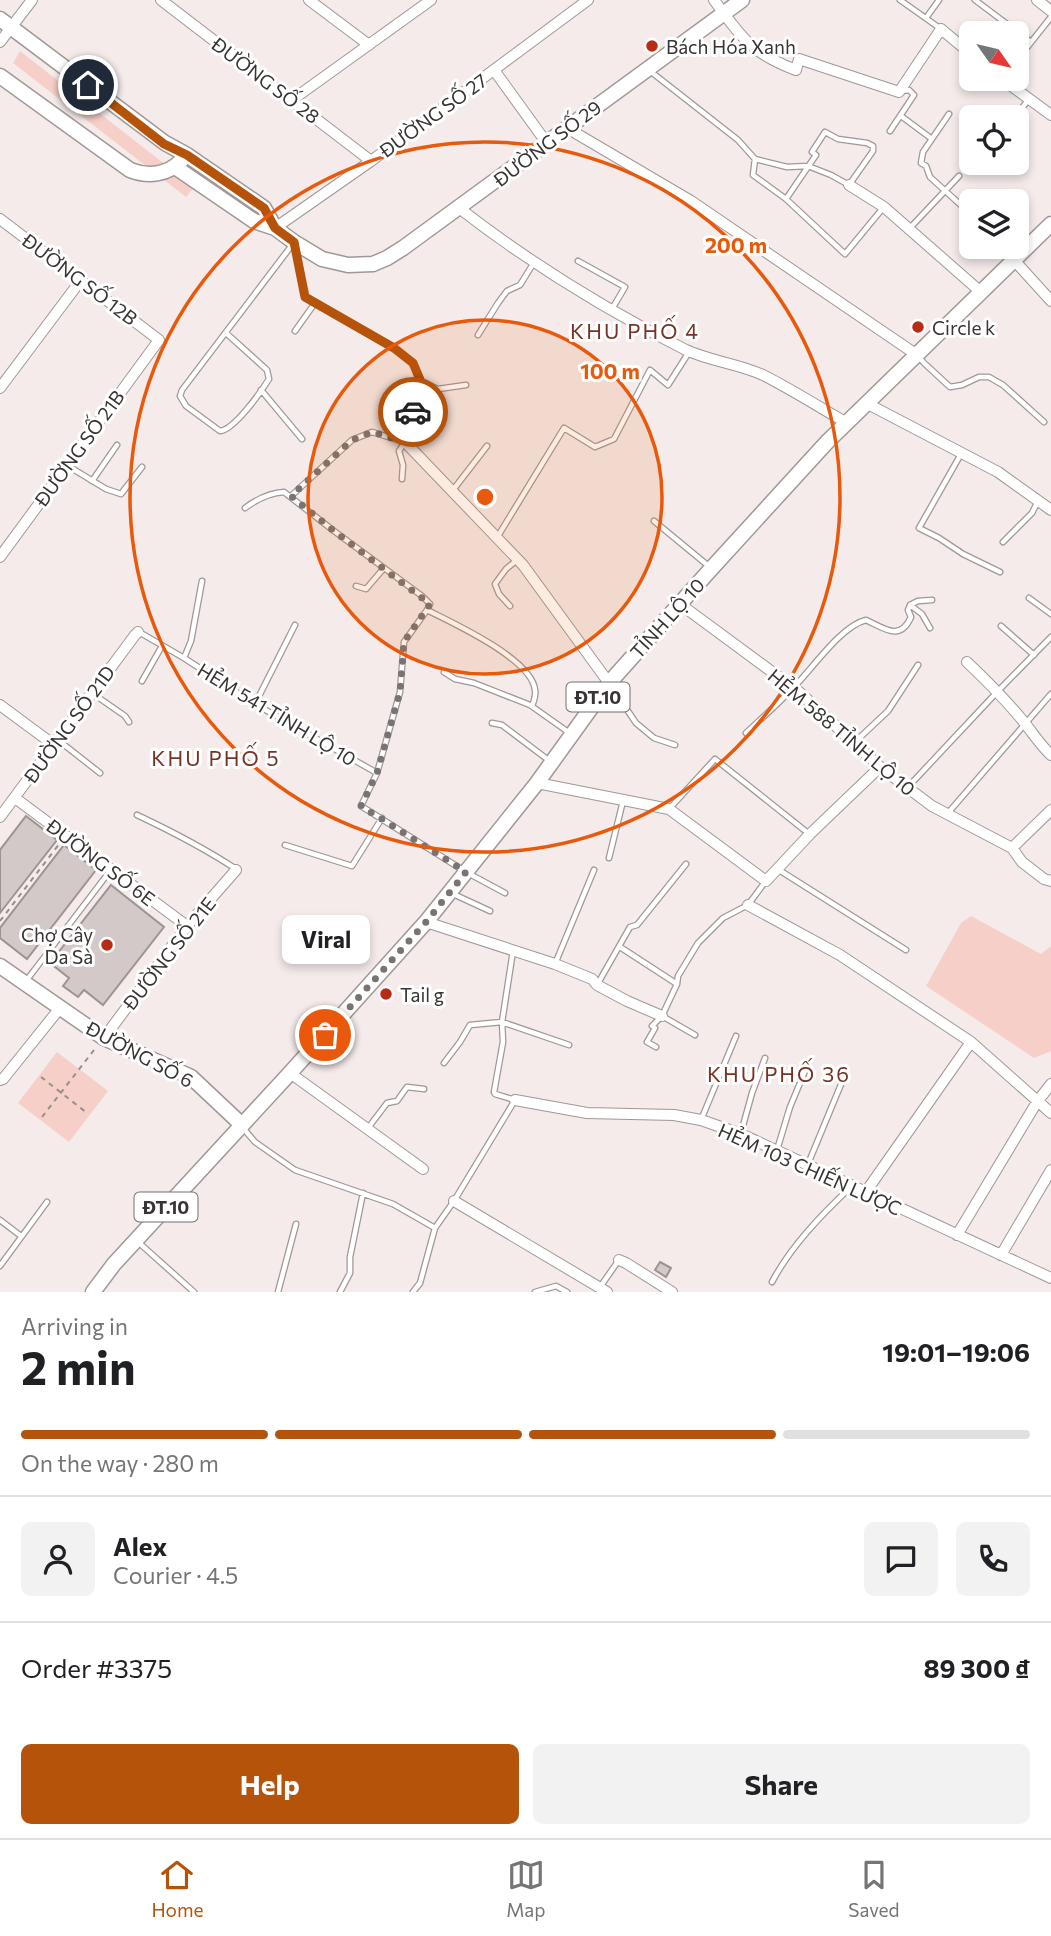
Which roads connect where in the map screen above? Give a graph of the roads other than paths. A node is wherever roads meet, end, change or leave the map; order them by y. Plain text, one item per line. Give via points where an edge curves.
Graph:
1 (32, 0) edge
2 (161, 0) edge
3 (309, 0) edge
4 (432, 0) edge
5 (588, 0) edge
6 (715, 0) edge
7 (742, 0) edge
8 (900, 0) edge
9 (939, 0) edge
10 (975, 0) edge
11 (1037, 0) edge
12 (1051, 11) edge
13 (724, 13) junction
14 (1051, 17) edge
15 (926, 18) junction
16 (6, 24) edge
17 (941, 29) junction
18 (0, 42) edge
19 (1031, 42) junction
20 (959, 44) edge
21 (369, 45) junction
22 (1029, 45) edge
23 (647, 69) junction
24 (494, 70) junction
25 (0, 76) edge
26 (1019, 91) edge
27 (898, 92) junction
28 (1030, 99) junction
29 (292, 100) junction
30 (1025, 105) edge
31 (949, 114) dead end
32 (1051, 114) edge
33 (901, 117) junction
34 (566, 128) junction
35 (890, 131) dead end
36 (932, 139) junction
37 (546, 142) junction
38 (187, 155) junction
39 (755, 159) junction
40 (371, 161) junction
41 (808, 166) junction
42 (175, 167) junction
43 (959, 176) dead end
44 (849, 185) junction
45 (945, 190) junction
46 (786, 199) junction
47 (959, 203) edge
48 (884, 207) junction
49 (459, 208) junction
50 (0, 219) edge
51 (1051, 224) edge
52 (275, 228) junction
53 (909, 229) junction
54 (294, 242) junction
55 (1014, 260) junction
56 (578, 261) dead end
57 (534, 263) junction
58 (81, 280) junction
59 (982, 293) junction
60 (1051, 301) edge
61 (315, 303) junction
62 (612, 310) junction
63 (295, 331) dead end
64 (226, 333) junction
65 (478, 335) dead end
66 (159, 340) joint
67 (690, 351) junction
68 (917, 355) junction
69 (421, 382) junction
70 (466, 385) dead end
71 (0, 388) edge
72 (261, 390) junction
73 (866, 403) junction
74 (1044, 422) dead end
75 (847, 423) junction
76 (302, 439) dead end
77 (405, 442) junction
78 (117, 445) dead end
79 (487, 446) dead end
80 (961, 453) junction
81 (67, 466) junction
82 (142, 467) dead end
83 (402, 479) dead end
84 (92, 481) junction
85 (452, 491) junction
86 (291, 496) junction
87 (1038, 501) junction
88 (244, 508) dead end
89 (1051, 510) edge
90 (654, 521) dead end
91 (497, 539) junction
92 (1003, 542) dead end
93 (0, 557) edge
94 (518, 559) junction
95 (384, 568) junction
96 (711, 569) junction
97 (1000, 572) dead end
98 (202, 581) dead end
99 (356, 586) dead end
100 (1029, 598) dead end
101 (932, 600) dead end
102 (680, 604) junction
103 (910, 605) junction
104 (510, 606) dead end
105 (427, 610) junction
106 (1051, 614) edge
107 (295, 625) dead end
108 (1001, 626) dead end
109 (930, 628) dead end
110 (138, 632) joint
111 (1051, 637) edge
112 (162, 646) junction
113 (1034, 655) junction
114 (184, 659) junction
115 (967, 662) dead end
116 (918, 665) dead end
117 (444, 672) dead end
118 (142, 681) dead end
119 (609, 683) junction
120 (794, 687) junction
121 (998, 691) junction
122 (91, 692) junction
123 (1051, 694) edge
124 (254, 704) junction
125 (0, 705) edge
126 (532, 706) junction
127 (129, 722) dead end
128 (492, 723) dead end
129 (1025, 723) junction
130 (746, 733) dead end
131 (572, 734) junction
132 (56, 743) junction
133 (854, 743) junction
134 (676, 745) dead end
135 (1051, 755) edge
136 (552, 762) junction
137 (880, 767) junction
138 (100, 773) dead end
139 (377, 773) junction
140 (537, 783) junction
141 (908, 788) junction
142 (15, 798) junction
143 (623, 800) junction
144 (669, 809) junction
145 (1051, 810) edge
146 (947, 814) junction
147 (137, 815) dead end
148 (0, 817) edge
149 (382, 818) junction
150 (810, 834) junction
151 (285, 845) dead end
152 (1012, 848) junction
153 (609, 858) dead end
154 (686, 864) dead end
155 (778, 869) junction
156 (111, 870) junction
157 (236, 870) joint
158 (594, 870) dead end
159 (466, 872) junction
160 (766, 881) junction
161 (1051, 881) edge
162 (450, 892) junction
163 (505, 893) dead end
164 (748, 905) junction
165 (490, 911) dead end
166 (426, 922) junction
167 (187, 926) junction
168 (620, 947) junction
169 (906, 950) dead end
170 (513, 951) junction
171 (555, 964) junction
172 (0, 966) edge
173 (24, 984) junction
174 (677, 984) junction
175 (597, 985) junction
176 (60, 1008) junction
177 (662, 1016) junction
178 (502, 1022) junction
179 (695, 1035) dead end
180 (736, 1036) dead end
181 (104, 1038) junction
182 (971, 1042) junction
183 (569, 1045) dead end
184 (656, 1047) dead end
185 (765, 1058) dead end
186 (444, 1063) dead end
187 (805, 1072) dead end
188 (290, 1073) junction
189 (0, 1080) edge
190 (842, 1082) dead end
191 (1051, 1084) edge
192 (425, 1089) dead end
193 (515, 1100) junction
194 (1037, 1102) junction
195 (1051, 1113) edge
196 (701, 1121) junction
197 (241, 1124) junction
198 (367, 1129) junction
199 (741, 1134) junction
200 (777, 1151) junction
201 (807, 1165) junction
202 (423, 1169) dead end
203 (1051, 1170) edge
204 (853, 1186) junction
205 (363, 1193) junction
206 (865, 1193) junction
207 (454, 1201) junction
208 (47, 1202) dead end
209 (0, 1220) edge
210 (296, 1224) dead end
211 (435, 1228) junction
212 (957, 1235) junction
213 (21, 1236) junction
214 (136, 1240) junction
215 (1001, 1255) junction
216 (619, 1260) joint
217 (0, 1266) edge
218 (1051, 1278) edge
219 (772, 1282) dead end
220 (603, 1290) edge
221 (93, 1292) edge
222 (194, 1292) edge
223 (278, 1292) edge
224 (340, 1292) edge
225 (413, 1292) edge
226 (536, 1292) edge
227 (567, 1292) edge
228 (672, 1292) edge

1 - 16 street
2 - 29 street, ĐƯỜNG SỐ 28
3 - 21 street
4 - 21 street
5 - 24 street, ĐƯỜNG SỐ 27
6 - 13 street
7 - 13 street, ĐƯỜNG SỐ 29
8 - 15 lane
9 - 15 lane
10 - 19 lane
11 - 12 street
13 - 23 street, ĐƯỜNG SỐ 29
13 - 27 street via 755,50 774,62 796,70 799,59
14 - 19 lane
15 - 17 lane
16 - 18 street
16 - 38 street via 164,144
17 - 20 street
17 - 27 street
19 - 22 lane
21 - 29 street
23 - 34 street, ĐƯỜNG SỐ 29
23 - 39 lane via 738,140
24 - 37 street
24 - 40 street, ĐƯỜNG SỐ 27
25 - 42 street via 130,170 148,174
26 - 28 street
27 - 33 lane via 914,93
28 - 30 lane
28 - 32 street
29 - 40 street, ĐƯỜNG SỐ 28
31 - 36 lane
33 - 35 lane
33 - 36 lane
34 - 37 street, ĐƯỜNG SỐ 29
34 - 68 street via 691,201
36 - 45 lane via 921,163
37 - 49 street, ĐƯỜNG SỐ 29
38 - 42 street
38 - 52 street via 264,208
39 - 41 lane via 787,167
39 - 46 lane via 753,175
40 - 52 street, ĐƯỜNG SỐ 27
41 - 44 lane
41 - 44 lane via 825,132 873,146
41 - 46 lane
42 - 52 street via 254,221
43 - 45 lane
44 - 48 street
45 - 47 lane
45 - 53 lane
46 - 48 lane via 845,254
48 - 53 street
49 - 54 street, ĐƯỜNG SỐ 29 via 394,254 366,265 322,259
49 - 57 street
50 - 58 street, ĐƯỜNG SỐ 12B
51 - 55 street, ĐT.10
52 - 54 street
53 - 59 street
54 - 61 lane via 305,297
54 - 64 lane
55 - 59 street, ĐT.10
55 - 60 street
56 - 62 lane via 625,287
57 - 62 street
57 - 65 lane via 520,285 498,303
58 - 66 street, ĐƯỜNG SỐ 12B
58 - 71 street
59 - 68 street, TỈNH LỘ 10 / ĐT.10
61 - 63 lane
61 - 69 lane via 394,348 413,363
62 - 67 street
64 - 72 lane via 267,370 269,379
64 - 72 lane via 182,390 186,406 220,431 227,430
66 - 81 street, ĐƯỜNG SỐ 21B
67 - 75 street via 761,374
67 - 91 lane via 668,385 650,370 614,439 595,447 564,428
68 - 73 street, TỈNH LỘ 10 / ĐT.10
68 - 74 lane via 950,387 989,377
69 - 70 lane via 438,389
69 - 77 lane
72 - 76 lane
73 - 75 street, TỈNH LỘ 10 / ĐT.10
73 - 80 street
75 - 96 street, TỈNH LỘ 10 / ĐT.10
77 - 83 lane via 399,452
77 - 85 street
77 - 86 lane via 372,432 352,440
78 - 84 lane
79 - 85 lane
80 - 87 street
80 - 97 lane via 919,528
81 - 84 lane
81 - 93 street, ĐƯỜNG SỐ 21B
82 - 84 lane via 121,494
85 - 91 street
86 - 88 lane via 272,493
86 - 95 lane
87 - 89 street
87 - 92 lane
90 - 96 lane
91 - 94 street
94 - 104 lane via 495,584
94 - 119 street
95 - 99 lane via 366,589
95 - 105 lane via 430,604
96 - 102 street, TỈNH LỘ 10 / ĐT.10
98 - 114 lane
100 - 106 lane
101 - 103 lane
102 - 119 street, TỈNH LỘ 10 / ĐT.10
102 - 120 street, HẺM 588 TỈNH LỘ 10
103 - 109 lane
103 - 120 lane via 911,617 899,631 866,620 846,629
105 - 126 lane via 495,646 524,671 536,692
105 - 139 lane via 404,642 400,692
107 - 124 lane
108 - 113 lane
110 - 112 lane, HẺM 541 TỈNH LỘ 10
110 - 122 street, ĐƯỜNG SỐ 21D
111 - 113 lane
112 - 114 lane, HẺM 541 TỈNH LỘ 10
112 - 118 lane
113 - 121 lane
114 - 124 lane, HẺM 541 TỈNH LỘ 10
115 - 121 street
116 - 133 lane via 888,711
117 - 126 lane
119 - 131 street, TỈNH LỘ 10 / ĐT.10
119 - 134 lane via 636,723 654,738
120 - 130 lane
120 - 133 street, HẺM 588 TỈNH LỘ 10
121 - 129 street
121 - 141 lane
122 - 127 lane
122 - 132 street, ĐƯỜNG SỐ 21D
123 - 129 lane
124 - 139 lane, HẺM 541 TỈNH LỘ 10
125 - 132 street
126 - 131 lane
128 - 136 lane via 502,725
129 - 135 street
129 - 146 lane
131 - 136 street, TỈNH LỘ 10 / ĐT.10
132 - 138 lane
132 - 142 street, ĐƯỜNG SỐ 21D
133 - 137 street, HẺM 588 TỈNH LỘ 10
136 - 140 street, TỈNH LỘ 10 / ĐT.10
137 - 141 street, HẺM 588 TỈNH LỘ 10
137 - 150 street
139 - 149 lane, HẺM 541 TỈNH LỘ 10 via 361,806
140 - 143 street
140 - 159 street, TỈNH LỘ 10 / ĐT.10
141 - 146 street, HẺM 588 TỈNH LỘ 10
142 - 148 street, ĐƯỜNG SỐ 21D
142 - 156 street, ĐƯỜNG SỐ 6E
143 - 144 street
143 - 153 lane
144 - 150 lane via 715,759
144 - 160 street
145 - 152 street
146 - 152 street, HẺM 588 TỈNH LỘ 10
147 - 157 lane
149 - 151 lane via 352,866
149 - 159 lane, HẺM 541 TỈNH LỘ 10
150 - 155 street
152 - 161 street, HẺM 588 TỈNH LỘ 10 via 1022,862
154 - 168 lane via 637,925 630,927
155 - 160 street
155 - 169 lane
156 - 167 street, ĐƯỜNG SỐ 6E
156 - 173 lane
157 - 167 street, ĐƯỜNG SỐ 21E
158 - 171 lane
159 - 162 street, TỈNH LỘ 10 / ĐT.10
159 - 163 lane, HẺM 541 TỈNH LỘ 10
160 - 164 lane
162 - 165 lane
162 - 166 street, TỈNH LỘ 10 / ĐT.10
164 - 174 lane via 723,918 698,943
164 - 182 street via 840,955
166 - 170 street
166 - 188 street, TỈNH LỘ 10 / ĐT.10
167 - 181 street, ĐƯỜNG SỐ 21E
168 - 174 lane
168 - 175 lane
170 - 171 street
170 - 178 lane
171 - 175 street
172 - 173 street, ĐƯỜNG SỐ 6
173 - 176 street, ĐƯỜNG SỐ 6
174 - 177 lane
175 - 177 street
176 - 181 street, ĐƯỜNG SỐ 6
176 - 189 street
177 - 179 lane
177 - 184 lane via 652,1026 647,1042
178 - 183 lane
178 - 186 lane via 470,1025
178 - 193 lane via 494,1092
180 - 196 lane
181 - 197 street, ĐƯỜNG SỐ 6 via 191,1077
182 - 194 street
182 - 206 street
185 - 199 lane
187 - 200 lane
188 - 197 street, TỈNH LỘ 10 / ĐT.10
188 - 198 street
190 - 201 lane
191 - 194 street
192 - 198 lane via 407,1087
193 - 196 street, HẺM 103 CHIẾN LƯỢC via 587,1113 674,1115
193 - 207 lane
194 - 195 street
194 - 212 street
196 - 199 street, HẺM 103 CHIẾN LƯỢC
197 - 205 lane via 255,1142 295,1170
197 - 214 street, ĐT.10
198 - 202 street
199 - 200 street, HẺM 103 CHIẾN LƯỢC
200 - 201 street, HẺM 103 CHIẾN LƯỢC
201 - 204 street, HẺM 103 CHIẾN LƯỢC
203 - 215 street
204 - 206 street, HẺM 103 CHIẾN LƯỢC
204 - 219 lane via 793,1250
205 - 211 lane via 393,1203
205 - 224 lane via 350,1273
206 - 212 street, HẺM 103 CHIẾN LƯỢC
207 - 211 lane
207 - 220 street
208 - 213 lane
209 - 213 lane
210 - 223 lane
211 - 225 lane via 420,1283
212 - 215 street, HẺM 103 CHIẾN LƯỢC
213 - 217 lane
214 - 221 street, ĐT.10
214 - 222 lane
215 - 218 street, HẺM 103 CHIẾN LƯỢC
216 - 220 lane
216 - 228 street
226 - 227 lane via 556,1286

